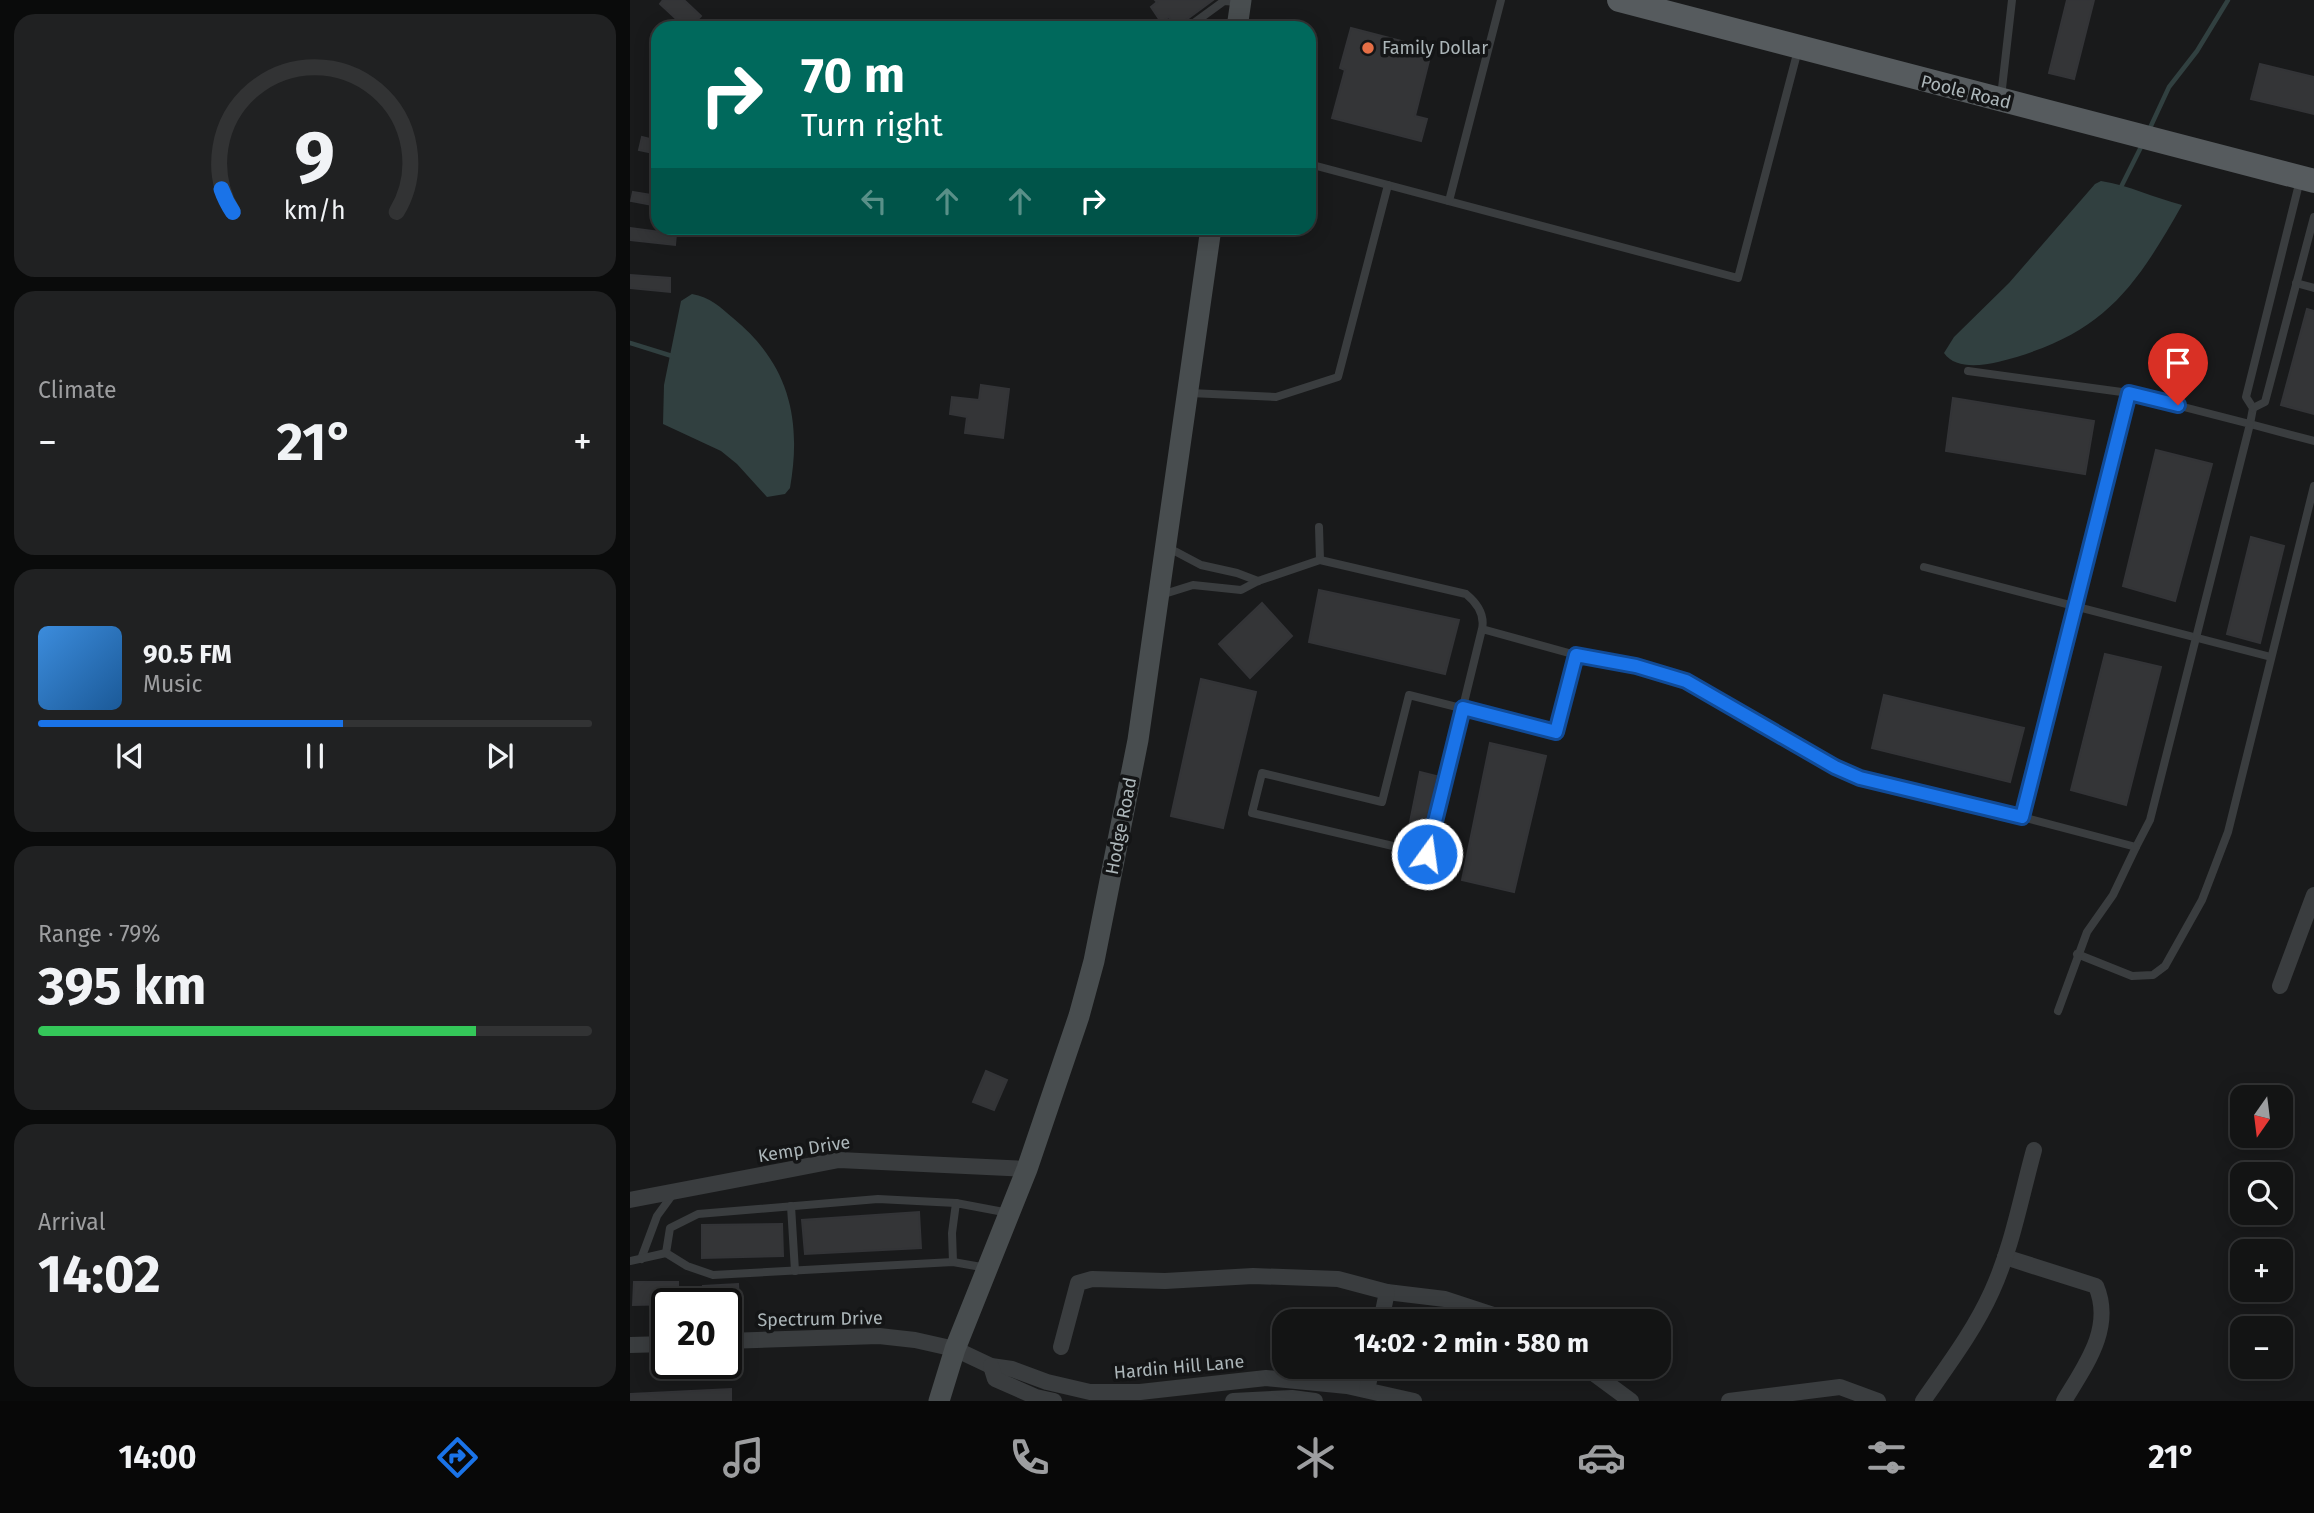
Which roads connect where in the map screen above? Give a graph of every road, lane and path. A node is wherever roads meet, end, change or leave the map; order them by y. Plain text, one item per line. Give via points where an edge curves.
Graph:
1 (1501, 0) edge
2 (1619, 0) edge
3 (2012, 0) edge
4 (1241, 1) edge
5 (1197, 21) edge
6 (1238, 21) edge
7 (1799, 48) junction
8 (2000, 100) junction
9 (1316, 166) edge
10 (2307, 179) edge
11 (1388, 185) junction
12 (1449, 201) junction
13 (2314, 217) edge
14 (1210, 235) edge
15 (2296, 283) junction
16 (2314, 288) edge
17 (1968, 371) dead end
18 (1187, 393) junction
19 (2129, 393) junction
20 (2253, 408) junction
21 (2250, 424) junction
22 (2314, 441) edge
23 (2314, 486) edge
24 (1319, 527) dead end
25 (1167, 547) junction
26 (1320, 560) junction
27 (1924, 567) dead end
28 (1258, 581) junction
29 (1161, 595) junction
30 (2075, 607) junction
31 (1482, 629) junction
32 (2196, 638) junction
33 (1576, 655) junction
34 (2271, 657) junction
35 (1463, 708) junction
36 (2022, 817) junction
37 (2136, 847) junction
38 (2314, 895) edge
39 (2077, 954) junction
40 (2280, 986) dead end
41 (2058, 1011) dead end
42 (2034, 1150) dead end
43 (1027, 1169) junction
44 (675, 1192) junction
45 (631, 1199) edge
46 (956, 1203) junction
47 (791, 1206) junction
48 (1009, 1213) junction
49 (666, 1253) junction
50 (2005, 1257) junction
51 (641, 1259) junction
52 (630, 1261) edge
53 (953, 1262) junction
54 (987, 1268) junction
55 (795, 1271) junction
56 (1387, 1292) junction
57 (1383, 1309) edge
58 (1474, 1309) edge
59 (742, 1340) edge
60 (651, 1345) edge
61 (630, 1346) edge
62 (1061, 1347) dead end
63 (955, 1349) junction
64 (991, 1366) junction
65 (1601, 1379) edge
66 (1367, 1396) edge
67 (1107, 1397) edge
68 (939, 1401) edge
69 (1054, 1401) edge
70 (1233, 1401) edge
71 (1315, 1401) edge
72 (1414, 1401) edge
73 (1631, 1401) edge
74 (1729, 1401) edge
75 (1878, 1401) edge
76 (1923, 1401) edge
77 (2064, 1401) edge

1 - 12 lane
2 - 7 main road, Poole Road
3 - 8 lane
4 - 5 lane via 1224,1
4 - 6 main road
7 - 8 main road, Poole Road
7 - 12 lane via 1738,278
8 - 10 main road, Poole Road
9 - 11 lane
10 - 20 lane via 2246,397
11 - 12 lane
11 - 18 lane via 1338,377 1276,397
13 - 15 lane
14 - 18 main road, Hodge Road
15 - 16 lane
15 - 20 lane via 2264,402
17 - 19 lane
18 - 25 main road, Hodge Road
19 - 21 lane
19 - 30 lane
20 - 21 lane
21 - 22 lane
21 - 32 lane
23 - 34 lane
24 - 26 lane
25 - 28 lane via 1201,565
25 - 29 main road, Hodge Road
26 - 28 lane
26 - 31 lane via 1466,594 1484,620
27 - 30 lane
28 - 29 lane via 1241,590 1193,585
29 - 43 main road, Hodge Road via 1094,961
30 - 32 lane
30 - 36 lane
31 - 33 lane
31 - 35 lane
32 - 34 lane
32 - 37 lane via 2150,820
33 - 35 lane via 1556,732
33 - 36 lane via 1686,681 1860,778
34 - 39 lane via 2214,873 2165,966 2152,975 2132,976
35 - 35 lane via 1427,854 1252,813 1262,773 1382,802 1409,695
36 - 37 lane
37 - 39 lane
38 - 40 street
39 - 41 lane
42 - 50 street
43 - 44 street, Kemp Drive via 839,1160
43 - 48 main road, Hodge Road
44 - 45 street, Kemp Drive
44 - 51 lane via 657,1216
46 - 47 lane via 878,1199
46 - 48 lane
46 - 53 lane
47 - 49 lane via 698,1214 670,1228
47 - 55 lane
48 - 54 main road, Hodge Road
49 - 51 lane
49 - 55 lane via 713,1275
50 - 76 street via 1969,1336
50 - 77 street via 2096,1286 2104,1304 2103,1322 2086,1365
51 - 52 lane
53 - 54 lane
53 - 55 lane
54 - 63 main road, Hodge Road
56 - 57 street
56 - 58 street
56 - 62 street via 1338,1279 1092,1279 1078,1283
59 - 63 street, Spectrum Drive via 879,1335
60 - 61 street
63 - 64 street, Hardin Hill Lane
63 - 68 main road, Hodge Road
64 - 67 street, Hardin Hill Lane
64 - 69 street, Hardin Hill Lane via 995,1379
65 - 73 street
66 - 67 street, Hardin Hill Lane via 1304,1380 1266,1378
66 - 72 street, Hardin Hill Lane
70 - 71 street
74 - 75 street via 1840,1387

